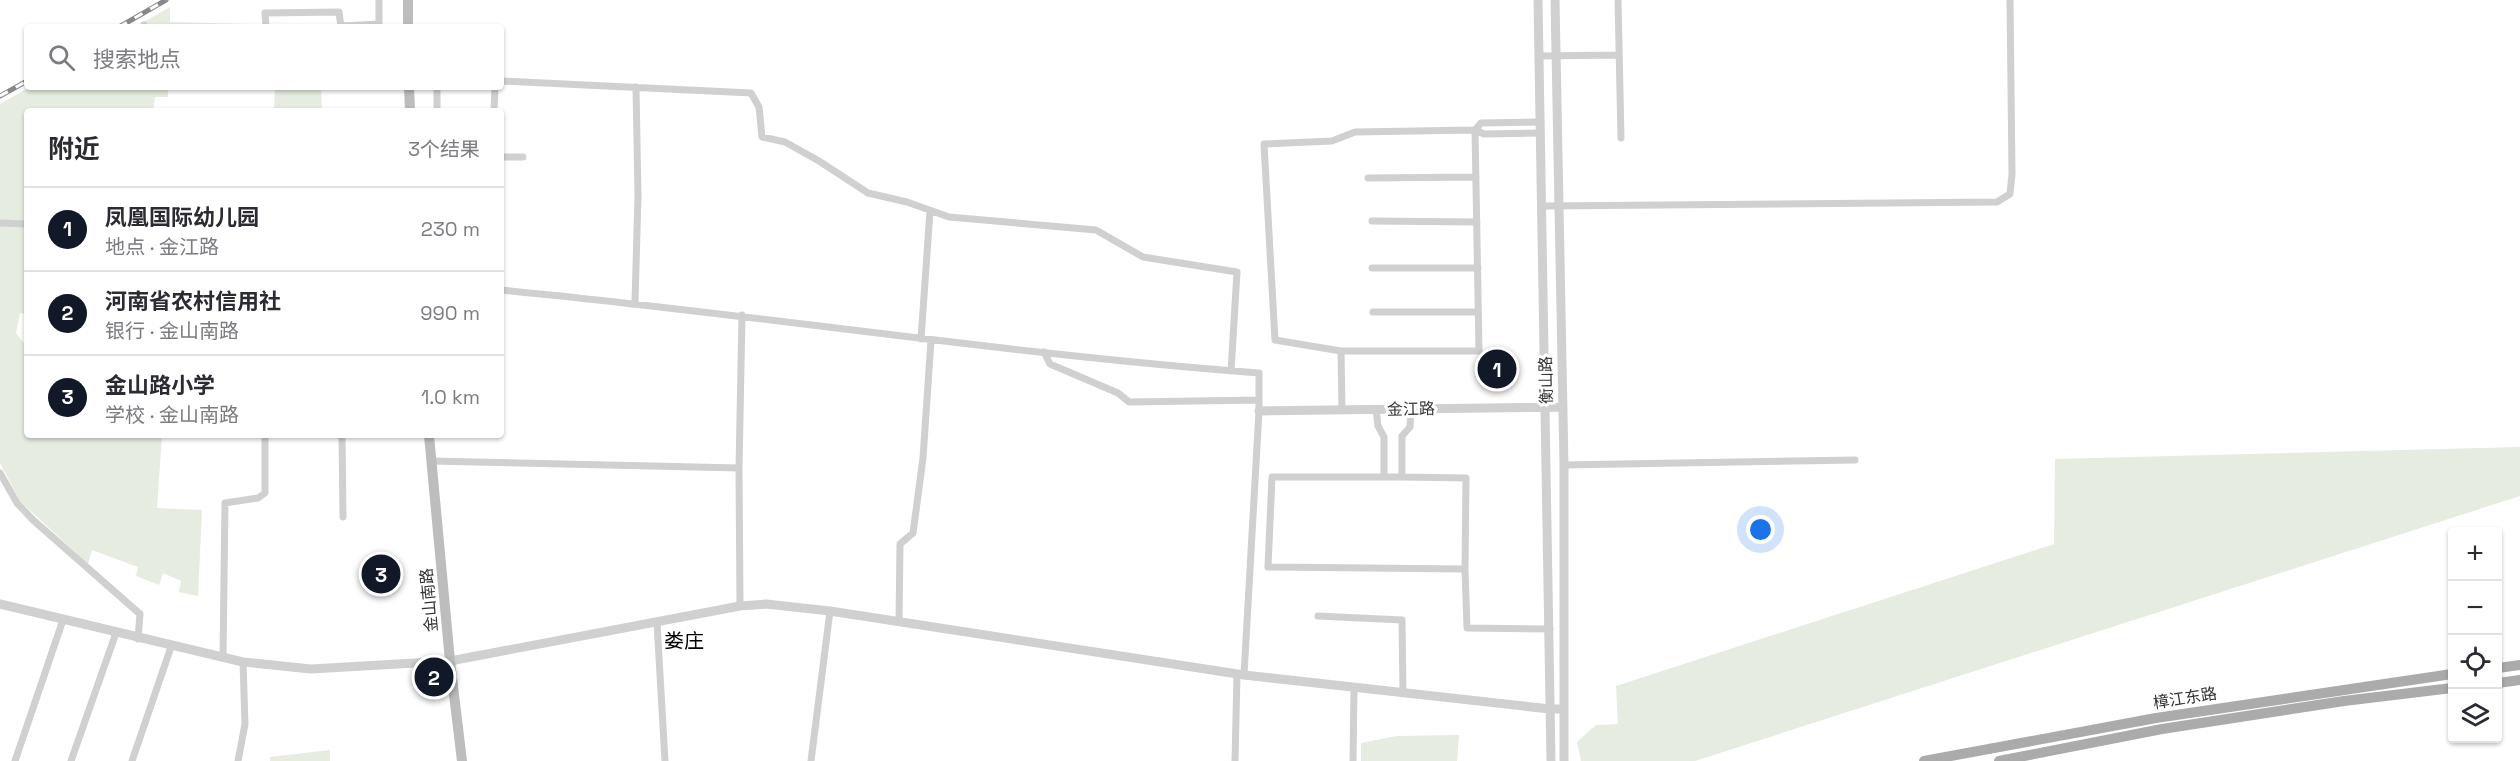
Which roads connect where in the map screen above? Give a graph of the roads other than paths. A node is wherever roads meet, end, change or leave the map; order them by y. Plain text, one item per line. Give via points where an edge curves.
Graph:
1 (379, 0) edge
2 (408, 0) edge
3 (1538, 0) edge
4 (1555, 0) edge
5 (1618, 0) edge
6 (2010, 0) edge
7 (266, 24) edge
8 (341, 24) edge
9 (379, 24) edge
10 (408, 24) edge
11 (1619, 55) junction
12 (1539, 56) junction
13 (1556, 56) junction
14 (504, 81) edge
15 (636, 87) junction
16 (409, 90) edge
17 (437, 90) edge
18 (495, 90) edge
19 (410, 108) edge
20 (437, 108) edge
21 (494, 108) edge
22 (1541, 122) junction
23 (1475, 130) junction
24 (1541, 133) junction
25 (1621, 138) dead end
26 (504, 157) edge
27 (523, 157) dead end
28 (1476, 177) junction
29 (1368, 178) dead end
30 (1542, 206) junction
31 (1559, 206) junction
32 (930, 211) junction
33 (1372, 221) dead end
34 (1477, 222) junction
35 (0, 223) edge
36 (24, 224) edge
37 (1372, 268) dead end
38 (1478, 268) junction
39 (504, 290) edge
40 (635, 302) junction
41 (1373, 312) dead end
42 (1478, 312) junction
43 (742, 315) junction
44 (921, 339) junction
45 (931, 340) junction
46 (1341, 351) junction
47 (1044, 352) junction
48 (1231, 371) junction
49 (1259, 400) junction
50 (1546, 407) junction
51 (1563, 407) junction
52 (1411, 409) junction
53 (1342, 410) junction
54 (1376, 410) junction
55 (1259, 411) junction
56 (265, 438) edge
57 (342, 438) edge
58 (429, 438) edge
59 (1855, 460) dead end
60 (432, 461) junction
61 (1564, 465) junction
62 (739, 468) junction
63 (0, 472) edge
64 (1384, 477) junction
65 (1402, 477) junction
66 (343, 517) dead end
67 (1465, 569) junction
68 (0, 604) edge
69 (740, 606) junction
70 (830, 611) junction
71 (1318, 616) dead end
72 (63, 620) junction
73 (899, 622) junction
74 (657, 623) junction
75 (1550, 629) junction
76 (116, 633) junction
77 (138, 639) junction
78 (171, 647) junction
79 (223, 657) junction
80 (450, 661) junction
81 (243, 662) junction
82 (2520, 665) edge
83 (2502, 667) edge
84 (1241, 674) junction
85 (2448, 675) edge
86 (2520, 680) edge
87 (2502, 682) edge
88 (2448, 688) edge
89 (1354, 689) junction
90 (1403, 693) junction
91 (1550, 709) junction
92 (1564, 709) junction
93 (15, 761) edge
94 (71, 761) edge
95 (132, 761) edge
96 (238, 761) edge
97 (462, 761) edge
98 (665, 761) edge
99 (811, 761) edge
100 (1235, 761) edge
101 (1353, 761) edge
102 (1551, 761) edge
103 (1564, 761) edge
104 (1924, 761) edge
105 (1999, 761) edge

1 - 9 street
2 - 10 main road
3 - 12 street, 衡山路
4 - 13 street, 衡山路
5 - 11 street
6 - 31 street via 2012,174 2010,194 1997,202
7 - 8 street via 265,13 339,12
11 - 13 street
11 - 25 street
12 - 13 street
12 - 22 street, 衡山路
13 - 31 street, 衡山路
14 - 15 street
15 - 32 street via 751,93 759,107 762,137 785,142 868,193
15 - 40 street
16 - 19 main road
17 - 20 street
18 - 21 street
22 - 23 street via 1481,123
22 - 24 street, 衡山路
23 - 24 street via 1484,134
23 - 28 street
23 - 46 street via 1355,132 1332,141 1264,144 1275,340
24 - 30 street, 衡山路
26 - 27 street
28 - 29 street
28 - 34 street
30 - 31 street
30 - 50 street, 衡山路
31 - 51 street, 衡山路
32 - 44 street
32 - 48 street via 949,217 1096,231 1143,257 1237,272
33 - 34 street
34 - 38 street
35 - 36 street
37 - 38 street
38 - 42 street
39 - 40 street
40 - 43 street
41 - 42 street
42 - 46 street via 1479,351
43 - 44 street
43 - 62 street
44 - 45 street
45 - 47 street
45 - 73 street via 913,533 900,544
46 - 53 street
47 - 48 street
47 - 49 street via 1050,364 1118,393 1129,402
48 - 49 street via 1259,373
49 - 55 street
50 - 51 street, 金江路
50 - 52 street, 金江路
50 - 75 street, 衡山路
51 - 61 street, 衡山路
52 - 54 street, 金江路
52 - 65 street via 1410,427 1402,436
53 - 54 street, 金江路
53 - 55 street, 金江路
54 - 64 street via 1384,437
55 - 84 street
56 - 79 street via 265,493 258,498 225,502
57 - 66 street
58 - 60 main road, 金山南路
59 - 61 street
60 - 62 street
60 - 80 main road, 金山南路
61 - 92 street, 衡山路
62 - 69 street
63 - 77 street via 17,503 33,520 140,614
64 - 65 street
64 - 67 street via 1272,477 1268,567
65 - 67 street via 1466,478
67 - 75 street via 1467,628
68 - 72 street
69 - 70 street via 766,604
69 - 74 street
70 - 73 street
70 - 99 street
71 - 90 street via 1402,620
72 - 76 street
72 - 93 street
73 - 84 street
74 - 80 street
74 - 98 street
75 - 91 street, 衡山路
76 - 77 street
76 - 94 street
77 - 78 street
78 - 79 street
78 - 95 street
79 - 81 street
80 - 81 street via 312,669
80 - 97 main road, 金山南路
81 - 96 street via 245,724
82 - 83 main road
84 - 89 street
84 - 100 street
85 - 104 main road, 樟江东路 via 2156,718
86 - 87 main road
88 - 105 main road, 樟江东路 via 2162,729
89 - 90 street
89 - 101 street
90 - 91 street
91 - 92 street
91 - 102 street, 衡山路
92 - 103 street, 衡山路

